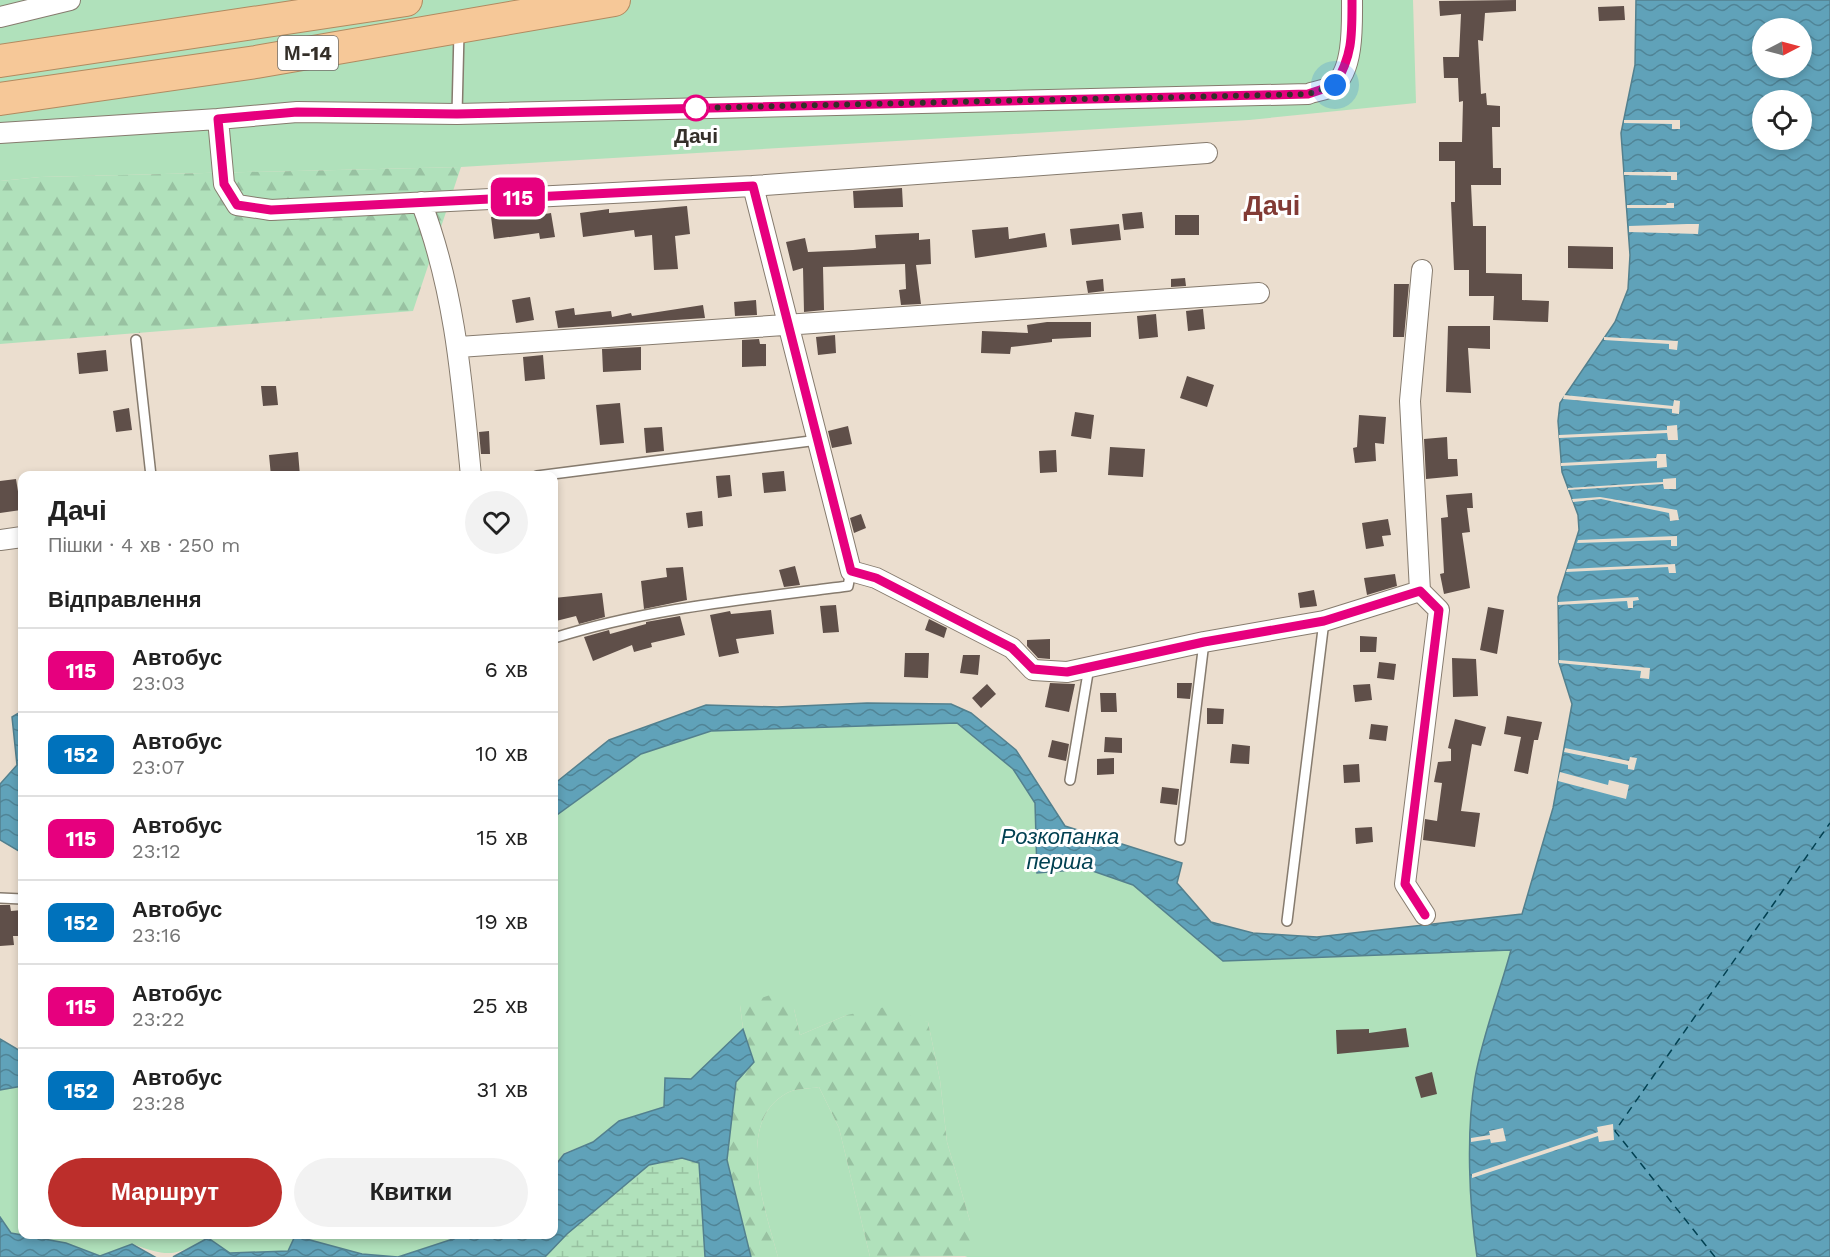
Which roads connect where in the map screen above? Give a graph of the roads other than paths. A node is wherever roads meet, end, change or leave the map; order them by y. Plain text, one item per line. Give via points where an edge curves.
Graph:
1 (70, 0) edge
2 (406, 0) edge
3 (614, 0) edge
4 (1352, 0) edge
5 (0, 16) edge
6 (459, 28) junction
7 (0, 61) edge
8 (0, 99) edge
9 (457, 114) junction
10 (218, 119) junction
11 (0, 133) edge
12 (1207, 153) dead end
13 (753, 186) junction
14 (421, 202) junction
15 (1422, 270) dead end
16 (1259, 293) dead end
17 (789, 324) junction
18 (136, 340) dead end
19 (459, 348) junction
20 (818, 440) junction
21 (150, 471) edge
22 (471, 471) edge
23 (558, 473) edge
24 (18, 538) edge
25 (0, 540) edge
26 (851, 571) junction
27 (1420, 591) junction
28 (1324, 621) junction
29 (558, 637) edge
30 (1204, 642) junction
31 (1089, 667) junction
32 (1070, 780) dead end
33 (1180, 840) dead end
34 (0, 898) edge
35 (18, 899) edge
36 (1425, 915) dead end
37 (1287, 921) dead end

1 - 5 street
2 - 7 highway, М-14
3 - 6 highway, М-14
4 - 9 street via 1347,64 1335,85 1308,94
6 - 8 highway, М-14
6 - 9 lane
9 - 10 street via 297,112
10 - 11 street
10 - 14 street via 224,184 237,205 271,210
12 - 13 street
13 - 14 street
13 - 17 street
14 - 19 street via 437,244
15 - 27 street via 1410,401
16 - 17 street
17 - 19 street
17 - 20 street
18 - 21 lane
19 - 22 street
20 - 23 lane
20 - 26 street
24 - 25 street
26 - 29 lane via 848,586 661,611
26 - 31 street via 876,578 1012,648 1033,669 1067,672
27 - 28 street
27 - 36 street via 1439,610 1405,884
28 - 30 street
28 - 37 lane
30 - 31 street
30 - 33 lane
31 - 32 lane
34 - 35 lane

